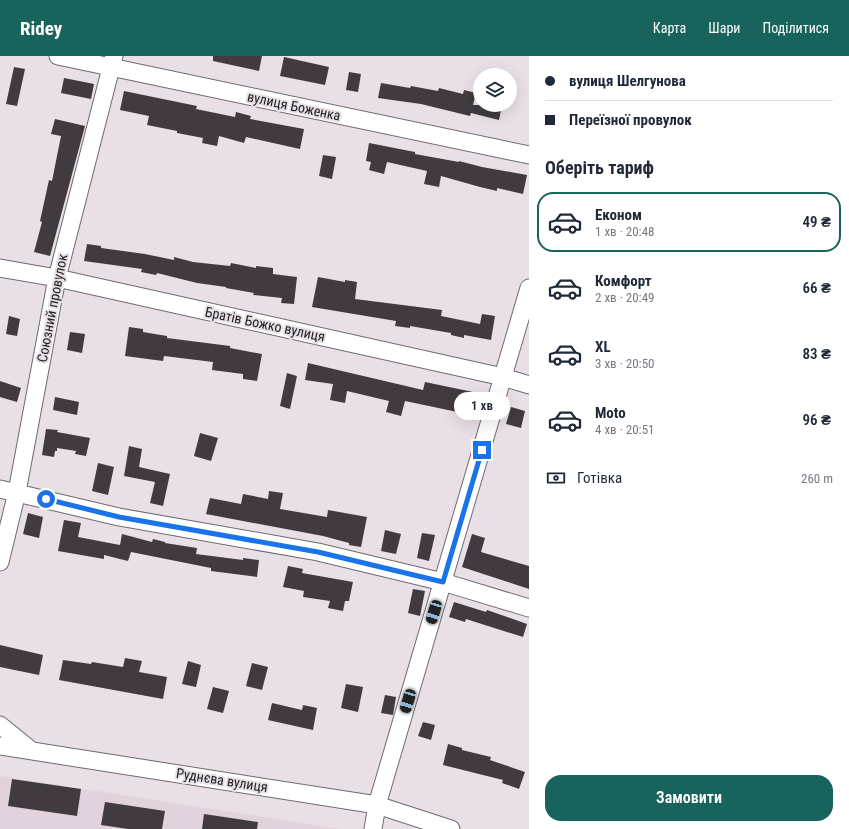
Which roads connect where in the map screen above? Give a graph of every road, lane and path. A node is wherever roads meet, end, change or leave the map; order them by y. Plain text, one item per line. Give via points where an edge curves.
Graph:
1 (58, 56) edge
2 (112, 62) edge
3 (529, 155) edge
4 (0, 268) edge
5 (57, 278) junction
6 (529, 288) edge
7 (503, 377) junction
8 (529, 385) edge
9 (0, 489) edge
10 (17, 492) junction
11 (0, 562) edge
12 (443, 582) junction
13 (529, 608) edge
14 (0, 724) edge
15 (0, 746) edge
16 (32, 751) junction
17 (377, 805) junction
18 (373, 829) edge
19 (451, 829) edge

1 - 2 street, вулиця Боженка
2 - 3 street, вулиця Боженка
2 - 5 street, Союзний провулок
4 - 5 street, Братів Божко вулиця
5 - 7 street, Братів Божко вулиця
5 - 10 street, Союзний провулок
6 - 7 street
7 - 8 street, Братів Божко вулиця
7 - 12 street
9 - 10 street
10 - 11 street, Союзний провулок
10 - 12 street via 119,517 318,552
12 - 13 street
12 - 17 street
14 - 16 street
15 - 16 street, Руднєва вулиця
16 - 17 street, Руднєва вулиця
17 - 18 street
17 - 19 street, Руднєва вулиця

